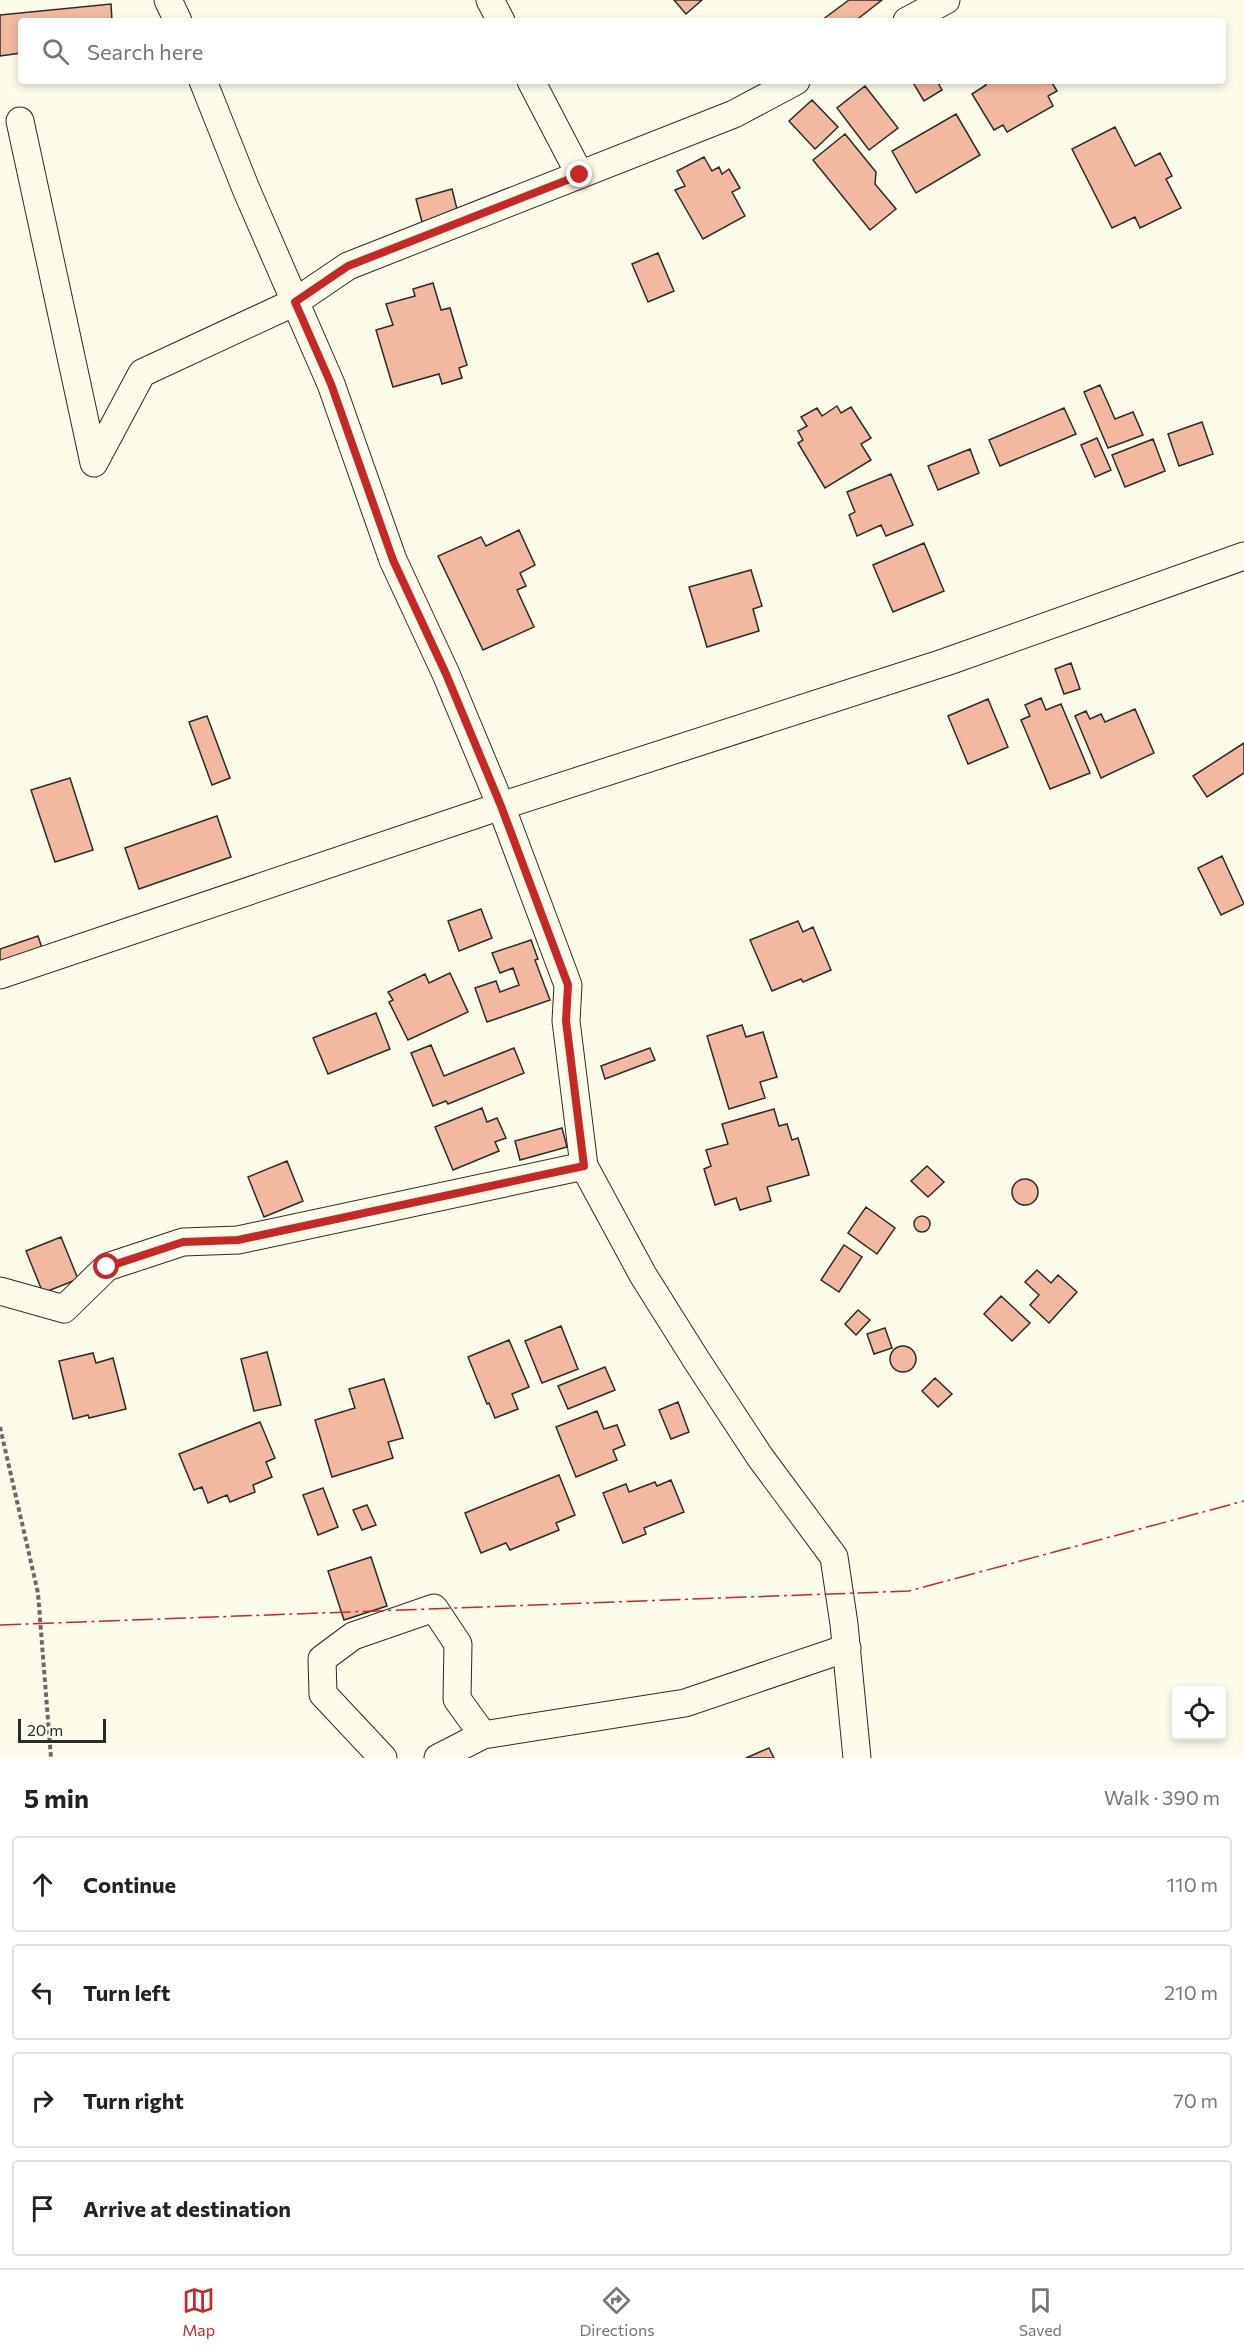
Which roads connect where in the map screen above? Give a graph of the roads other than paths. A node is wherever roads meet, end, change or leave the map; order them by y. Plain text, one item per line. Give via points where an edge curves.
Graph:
1 (168, 0) edge
2 (490, 0) edge
3 (946, 0) edge
4 (177, 18) edge
5 (499, 18) edge
6 (913, 18) edge
7 (205, 84) edge
8 (533, 84) edge
9 (790, 84) edge
10 (20, 121) dead end
11 (580, 175) junction
12 (295, 302) junction
13 (1244, 556) edge
14 (501, 806) junction
15 (0, 975) edge
16 (584, 1166) junction
17 (0, 1291) edge
18 (847, 1648) junction
19 (483, 1735) junction
20 (383, 1758) edge
21 (438, 1758) edge
22 (857, 1758) edge

1 - 4 street
2 - 5 street
3 - 6 street
7 - 12 street
8 - 11 street
9 - 11 street via 734,114
10 - 12 street via 94,463 142,373
11 - 12 street via 348,266
12 - 14 street via 331,384 393,560
13 - 14 street via 946,662
14 - 15 street
14 - 16 street via 568,985 566,1021
16 - 17 street via 238,1240 183,1242 107,1267 64,1310
16 - 18 street via 643,1275 697,1361 760,1457 834,1557
18 - 19 street via 685,1703
18 - 22 street
19 - 20 street via 457,1699 458,1644 434,1608 353,1636 322,1659 323,1694
19 - 21 street

